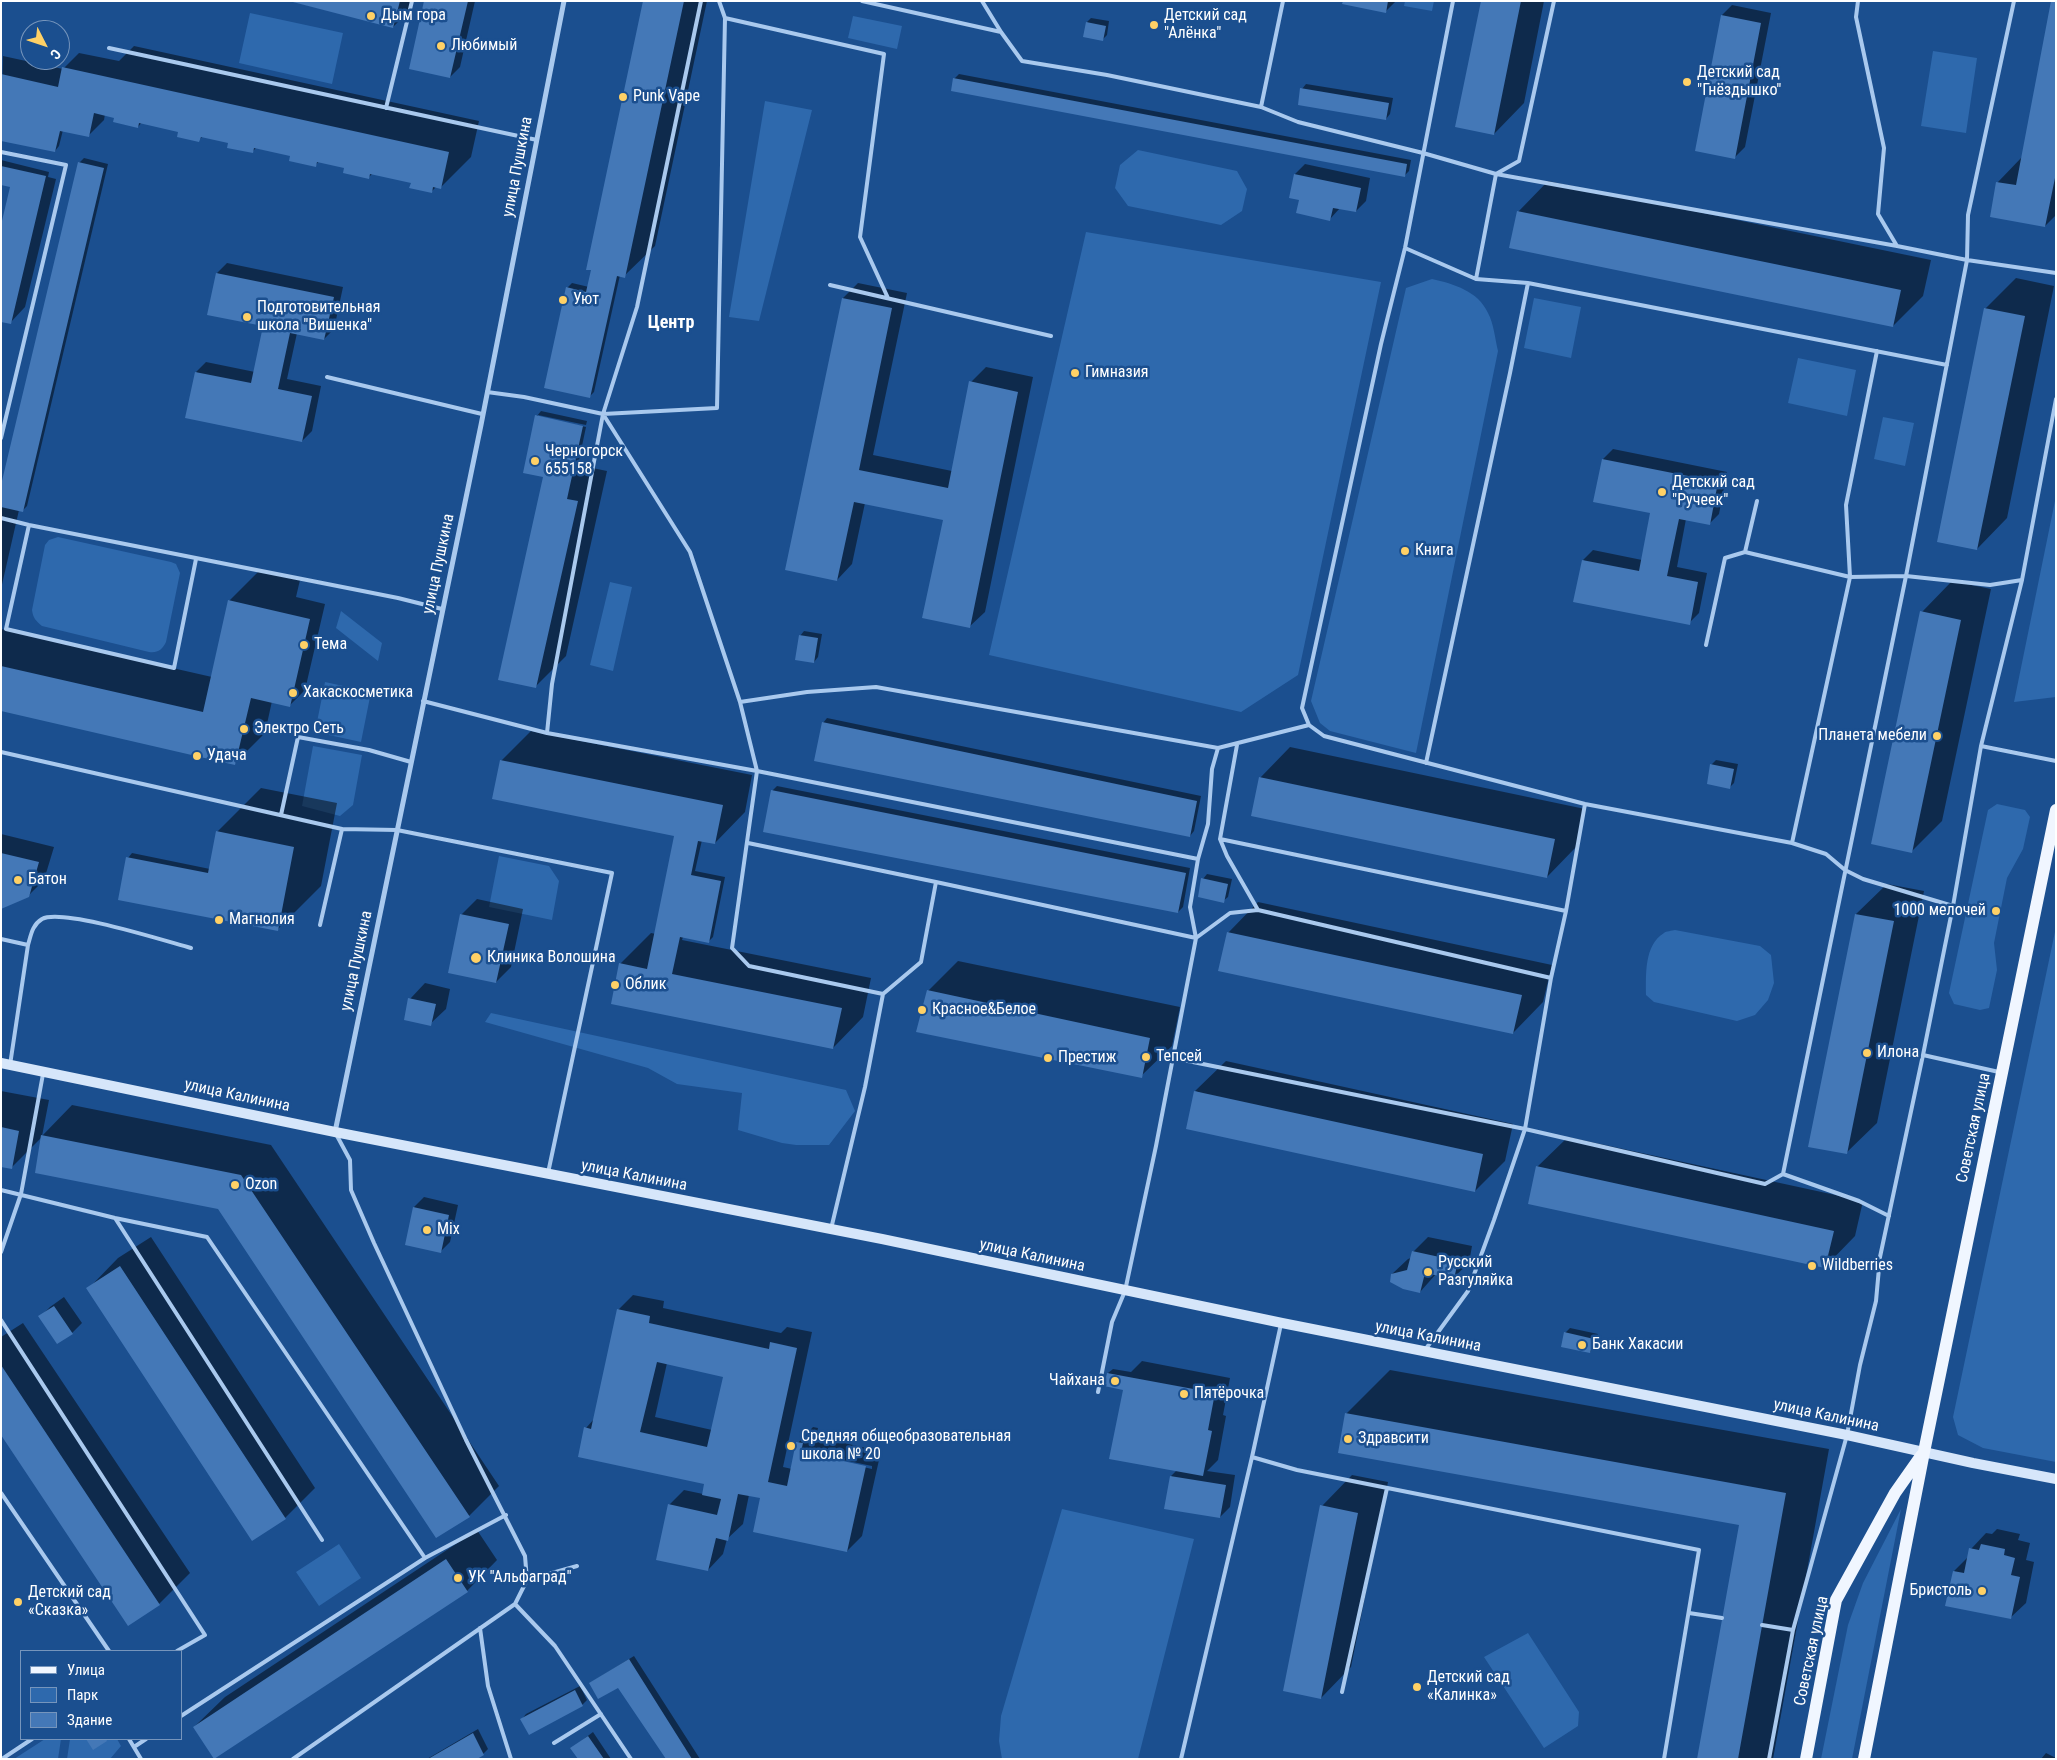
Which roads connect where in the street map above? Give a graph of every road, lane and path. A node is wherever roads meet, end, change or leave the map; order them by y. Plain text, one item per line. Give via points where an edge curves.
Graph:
1 (412, 1) edge
2 (564, 1) edge
3 (701, 1) edge
4 (719, 1) edge
5 (862, 1) edge
6 (982, 1) edge
7 (1283, 1) edge
8 (1453, 1) edge
9 (1554, 1) edge
10 (1858, 1) edge
11 (2014, 1) edge
12 (725, 18) junction
13 (1000, 32) junction
14 (109, 48) dead end
15 (1261, 107) junction
16 (386, 108) junction
17 (536, 140) junction
18 (1, 152) edge
19 (1423, 153) junction
20 (1496, 174) junction
21 (1898, 246) junction
22 (1405, 248) junction
23 (1966, 260) junction
24 (2056, 273) edge
25 (1476, 279) junction
26 (1528, 283) junction
27 (830, 285) dead end
28 (888, 298) junction
29 (1051, 336) dead end
30 (1877, 351) junction
31 (1946, 364) junction
32 (327, 377) dead end
33 (487, 392) junction
34 (2056, 399) edge
35 (482, 414) junction
36 (603, 414) junction
37 (1, 438) edge
38 (1757, 501) dead end
39 (1, 518) edge
40 (29, 526) junction
41 (1745, 552) junction
42 (196, 559) junction
43 (1906, 576) junction
44 (1850, 577) junction
45 (2022, 580) junction
46 (442, 609) junction
47 (1706, 645) dead end
48 (423, 701) junction
49 (740, 702) junction
50 (1309, 725) junction
51 (547, 733) junction
52 (1237, 744) junction
53 (1981, 746) junction
54 (1218, 748) junction
55 (1, 752) edge
56 (2056, 761) edge
57 (411, 762) junction
58 (1426, 763) junction
59 (757, 771) junction
60 (1585, 804) junction
61 (2056, 810) edge
62 (281, 815) junction
63 (342, 829) junction
64 (397, 830) junction
65 (1220, 839) junction
66 (748, 843) junction
67 (1792, 843) junction
68 (1198, 859) junction
69 (1845, 870) junction
70 (936, 882) junction
71 (1953, 906) junction
72 (1258, 910) junction
73 (1566, 911) junction
74 (320, 925) dead end
75 (1196, 938) junction
76 (1, 939) edge
77 (28, 945) junction
78 (191, 948) dead end
79 (1551, 978) junction
80 (883, 994) junction
81 (1924, 1055) junction
82 (1173, 1058) junction
83 (6, 1064) edge
84 (44, 1071) junction
85 (2002, 1072) junction
86 (1525, 1129) junction
87 (335, 1132) junction
88 (547, 1174) junction
89 (1783, 1174) junction
90 (1, 1190) edge
91 (21, 1194) junction
92 (1890, 1216) junction
93 (115, 1218) junction
94 (831, 1229) junction
95 (1, 1252) edge
96 (1125, 1291) junction
97 (1, 1320) edge
98 (1282, 1323) junction
99 (1424, 1351) junction
100 (1098, 1392) dead end
101 (1847, 1435) junction
102 (1924, 1452) junction
103 (1252, 1458) junction
104 (2056, 1479) edge
105 (1386, 1488) junction
106 (1, 1493) edge
107 (506, 1515) junction
108 (322, 1540) dead end
109 (425, 1558) junction
110 (577, 1566) dead end
111 (527, 1580) junction
112 (515, 1604) junction
113 (1689, 1613) junction
114 (1722, 1618) dead end
115 (1762, 1625) dead end
116 (480, 1628) junction
117 (1793, 1630) junction
118 (108, 1650) edge
119 (179, 1650) edge
120 (1342, 1692) dead end
121 (601, 1714) junction
122 (182, 1715) edge
123 (30, 1740) edge
124 (130, 1740) edge
125 (144, 1740) edge
126 (554, 1743) dead end
127 (134, 1747) junction
128 (2, 1759) edge
129 (142, 1759) edge
130 (293, 1759) edge
131 (511, 1759) edge
132 (631, 1759) edge
133 (1181, 1759) edge
134 (1664, 1759) edge
135 (1768, 1759) edge
136 (1806, 1759) edge
137 (1864, 1759) edge

1 - 16 lane
2 - 17 street, улица Пушкина
3 - 36 lane via 637,307
4 - 12 lane
5 - 13 lane
6 - 13 lane
7 - 15 lane
8 - 19 lane
9 - 20 lane via 1519,161
10 - 21 lane via 1856,16 1884,148 1878,214
11 - 23 lane via 1968,215
12 - 28 lane via 884,54 860,237
12 - 36 lane via 717,408
13 - 15 lane via 1022,61
14 - 16 lane
15 - 19 lane via 1298,122
16 - 17 lane
17 - 33 street, улица Пушкина
18 - 37 lane via 66,165
19 - 20 lane
19 - 22 lane
20 - 21 lane
20 - 25 lane
21 - 23 lane
22 - 25 lane
22 - 50 lane via 1302,708
23 - 24 lane
23 - 31 lane
25 - 26 lane
26 - 30 lane
26 - 58 lane
27 - 28 lane
28 - 29 lane
30 - 31 lane
30 - 44 lane via 1846,505
31 - 43 lane
32 - 35 lane
33 - 35 street, улица Пушкина
33 - 36 lane
34 - 45 lane
35 - 46 street, улица Пушкина
36 - 49 lane via 690,552
36 - 51 lane via 552,684
38 - 41 lane
39 - 40 lane
40 - 42 lane
40 - 42 lane via 6,629 174,668
41 - 44 lane
41 - 47 lane via 1726,558
42 - 46 lane
43 - 44 lane
43 - 45 lane via 1990,585
43 - 69 lane
44 - 67 lane
45 - 53 lane
46 - 48 street, улица Пушкина
48 - 51 lane
48 - 57 street, улица Пушкина
49 - 54 lane via 807,692 876,687
49 - 59 lane
50 - 52 lane
50 - 58 lane via 1324,736
51 - 59 lane
52 - 54 lane
52 - 65 lane
53 - 56 lane
53 - 71 lane
54 - 68 lane via 1212,769 1208,824
55 - 62 lane
57 - 62 lane via 298,737
57 - 64 street, улица Пушкина
58 - 60 lane
59 - 66 lane
59 - 68 lane
60 - 67 lane
60 - 73 lane
61 - 85 main road, Советская улица
62 - 63 lane
63 - 64 lane
63 - 74 lane
64 - 87 street, улица Пушкина
64 - 88 lane via 612,873
65 - 72 lane
65 - 73 lane
66 - 70 lane
66 - 80 lane via 732,948 749,966
67 - 69 lane via 1826,854
68 - 75 lane via 1190,907
69 - 71 lane via 1863,879
69 - 89 lane
70 - 75 lane
70 - 80 lane via 921,962
71 - 81 lane
72 - 75 lane via 1230,913
72 - 79 lane
73 - 79 lane
75 - 82 lane
76 - 77 lane
77 - 78 lane via 32,927 43,918 65,917
77 - 83 lane
79 - 86 lane
80 - 94 lane
81 - 85 lane
81 - 92 lane
82 - 86 lane
82 - 96 lane
83 - 84 main road, улица Калинина
84 - 87 main road, улица Калинина
84 - 91 lane
85 - 102 main road, Советская улица
86 - 89 lane via 1764,1184
86 - 99 lane via 1468,1291
87 - 88 main road, улица Калинина
87 - 107 lane via 350,1160 352,1190 374,1243 466,1440
88 - 94 main road, улица Калинина
89 - 92 lane via 1859,1201
90 - 91 lane
91 - 93 lane
91 - 95 lane
92 - 101 lane via 1880,1257 1876,1301
93 - 108 lane
93 - 109 lane via 207,1237
94 - 96 main road, улица Калинина
96 - 98 main road, улица Калинина
96 - 100 lane via 1112,1322
97 - 119 lane via 205,1635
98 - 99 main road, улица Калинина
98 - 103 lane
99 - 101 main road, улица Калинина
101 - 102 main road, улица Калинина
101 - 117 lane
102 - 104 main road, улица Калинина
102 - 136 main road, Советская улица via 1895,1493 1836,1600
102 - 137 main road, Советская улица
103 - 105 lane
103 - 133 lane
105 - 113 lane via 1700,1550
105 - 120 lane
106 - 118 lane
107 - 109 lane
107 - 111 lane via 526,1556
109 - 122 lane
110 - 111 lane
111 - 112 lane
112 - 116 lane
112 - 121 lane via 554,1646
113 - 114 lane
113 - 134 lane
115 - 117 lane
116 - 130 lane
116 - 131 lane via 488,1686
117 - 135 lane
121 - 126 lane
121 - 132 lane
123 - 128 lane
124 - 127 lane
125 - 127 lane
127 - 129 lane

